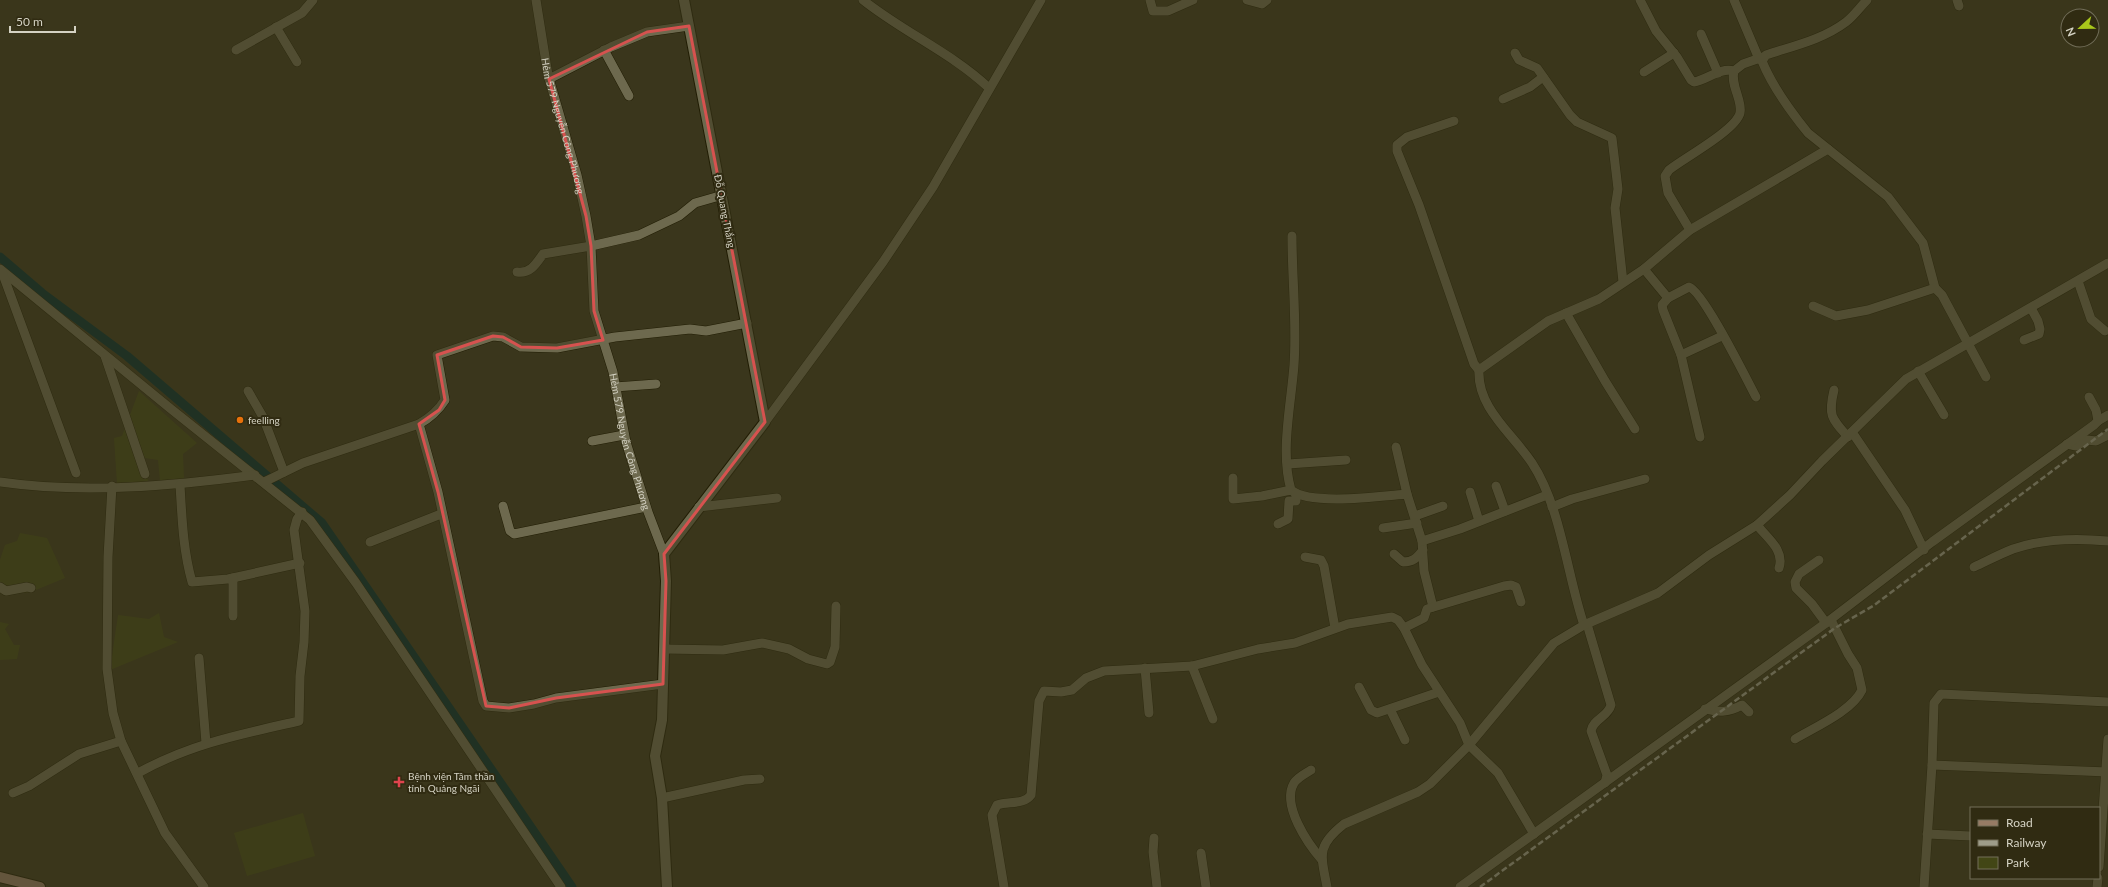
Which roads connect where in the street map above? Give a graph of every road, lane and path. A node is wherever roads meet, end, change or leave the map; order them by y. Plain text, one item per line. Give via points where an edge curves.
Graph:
1 (314, 0) edge
2 (536, 0) edge
3 (684, 0) edge
4 (862, 0) edge
5 (1041, 0) edge
6 (1150, 0) edge
7 (1193, 0) edge
8 (1247, 0) edge
9 (1267, 0) edge
10 (1640, 0) edge
11 (1734, 0) edge
12 (1867, 0) edge
13 (689, 26) junction
14 (276, 27) junction
15 (1700, 34) dead end
16 (236, 50) dead end
17 (604, 50) junction
18 (1515, 53) dead end
19 (1674, 53) junction
20 (1761, 58) junction
21 (298, 62) dead end
22 (1734, 71) junction
23 (1644, 72) dead end
24 (1718, 73) junction
25 (1543, 77) junction
26 (550, 79) junction
27 (989, 88) junction
28 (629, 96) dead end
29 (1504, 99) dead end
30 (1454, 121) dead end
31 (1828, 149) junction
32 (723, 195) junction
33 (1690, 230) junction
34 (1292, 236) dead end
35 (591, 246) junction
36 (2108, 263) edge
37 (1, 269) edge
38 (1644, 269) junction
39 (517, 272) dead end
40 (2078, 281) junction
41 (1623, 282) junction
42 (1935, 288) junction
43 (1668, 298) junction
44 (1813, 306) dead end
45 (2031, 308) junction
46 (1566, 313) junction
47 (747, 323) junction
48 (2106, 331) dead end
49 (1722, 336) junction
50 (603, 340) junction
51 (2024, 340) dead end
52 (1968, 344) junction
53 (104, 354) junction
54 (1681, 355) junction
55 (1479, 370) junction
56 (1918, 371) junction
57 (1986, 377) dead end
58 (656, 384) dead end
59 (615, 387) junction
60 (1834, 390) dead end
61 (248, 392) dead end
62 (1756, 397) dead end
63 (2088, 397) dead end
64 (1944, 415) dead end
65 (2108, 415) edge
66 (2098, 421) junction
67 (765, 422) junction
68 (418, 424) junction
69 (1635, 429) dead end
70 (1850, 434) junction
71 (624, 435) junction
72 (2108, 435) edge
73 (1700, 437) dead end
74 (592, 441) dead end
75 (2067, 444) junction
76 (1396, 447) dead end
77 (1346, 460) dead end
78 (1288, 464) junction
79 (76, 473) dead end
80 (145, 474) dead end
81 (282, 474) junction
82 (255, 475) junction
83 (1233, 478) dead end
84 (1645, 479) dead end
85 (266, 481) junction
86 (0, 482) edge
87 (180, 485) junction
88 (112, 486) junction
89 (1496, 486) dead end
90 (1294, 492) junction
91 (1470, 492) dead end
92 (1407, 494) junction
93 (1547, 495) junction
94 (777, 498) dead end
95 (503, 506) dead end
96 (1443, 506) dead end
97 (646, 507) junction
98 (699, 507) junction
99 (1552, 507) junction
100 (1505, 511) junction
101 (302, 512) junction
102 (441, 514) junction
103 (1416, 520) junction
104 (1478, 521) junction
105 (1278, 524) dead end
106 (1757, 525) junction
107 (1383, 528) dead end
108 (2108, 540) edge
109 (1422, 541) junction
110 (370, 542) dead end
111 (1423, 550) junction
112 (1924, 550) junction
113 (664, 554) junction
114 (1394, 554) dead end
115 (1305, 557) dead end
116 (1819, 560) dead end
117 (300, 563) junction
118 (1974, 567) dead end
119 (1779, 568) dead end
120 (233, 578) junction
121 (0, 587) edge
122 (31, 588) dead end
123 (1521, 602) dead end
124 (836, 606) dead end
125 (1432, 607) junction
126 (233, 616) dead end
127 (1829, 622) junction
128 (1586, 624) junction
129 (1335, 628) junction
130 (1404, 628) junction
131 (664, 649) junction
132 (199, 658) dead end
133 (1192, 666) junction
134 (1145, 668) junction
135 (663, 684) junction
136 (1359, 687) dead end
137 (1438, 692) junction
138 (2108, 702) edge
139 (1390, 709) junction
140 (1705, 709) junction
141 (1749, 712) dead end
142 (1149, 713) dead end
143 (1213, 719) dead end
144 (1795, 739) dead end
145 (2108, 739) edge
146 (1405, 740) dead end
147 (121, 741) junction
148 (206, 743) junction
149 (1469, 745) junction
150 (1932, 765) junction
151 (1311, 770) dead end
152 (2107, 772) edge
153 (138, 773) junction
154 (760, 779) dead end
155 (1605, 783) junction
156 (13, 793) dead end
157 (662, 798) junction
158 (1534, 834) junction
159 (1927, 834) junction
160 (1970, 836) edge
161 (1154, 838) dead end
162 (2103, 844) edge
163 (1201, 853) dead end
164 (1322, 860) junction
165 (2100, 861) edge
166 (0, 877) edge
167 (40, 887) edge
168 (204, 887) edge
169 (561, 887) edge
170 (667, 887) edge
171 (1004, 887) edge
172 (1157, 887) edge
173 (1206, 887) edge
174 (1327, 887) edge
175 (1460, 887) edge
176 (1924, 887) edge

1 - 14 street via 302,13
2 - 26 street, Hẻm 579 Nguyễn Công Phương
3 - 13 street, Đỗ Quang Thắng
4 - 27 street via 970,70
5 - 27 street
6 - 7 street via 1153,11 1168,11
8 - 9 street via 1262,4
10 - 19 street via 1656,31
11 - 20 street
12 - 20 street via 1847,21 1835,29 1812,41
13 - 17 street via 647,32
13 - 32 street, Đỗ Quang Thắng
14 - 16 street
14 - 21 street
15 - 24 street
17 - 26 street
17 - 28 street
18 - 25 street via 1520,60 1538,68
19 - 23 street
19 - 24 street via 1694,82
20 - 22 street via 1743,64
20 - 31 street via 1767,73 1798,121
22 - 24 street
22 - 33 street via 1733,82 1740,109 1737,121 1669,170 1665,176 1668,192
25 - 29 street
25 - 41 street via 1577,122 1612,138 1618,189 1615,208
26 - 35 street, Hẻm 579 Nguyễn Công Phương via 577,175
27 - 67 street via 933,188 883,262
30 - 55 street via 1407,137 1397,145 1397,151 1419,205 1474,364
31 - 33 street
31 - 42 street via 1888,196 1923,243
32 - 35 street via 695,203 679,216 639,235
32 - 47 street, Đỗ Quang Thắng
33 - 38 street
34 - 78 street via 1295,325 1294,366 1286,446
35 - 39 street via 543,254 532,268 523,273
35 - 50 street, Hẻm 579 Nguyễn Công Phương via 594,311
36 - 40 street
37 - 53 street
37 - 79 street
38 - 41 street
38 - 43 street
40 - 45 street
40 - 48 street via 2091,319
41 - 46 street via 1599,299
42 - 44 street via 1868,310 1836,316
42 - 52 street via 1942,295
43 - 49 street via 1688,287 1692,288
43 - 54 street via 1662,305 1663,310
45 - 51 street via 2040,330 2039,334
45 - 52 street
46 - 55 street via 1535,329
46 - 69 street
47 - 50 street via 706,331 690,329 615,336
47 - 67 street, Đỗ Quang Thắng
49 - 54 street
49 - 62 street
50 - 59 street, Hẻm 579 Nguyễn Công Phương
50 - 68 street via 557,348 521,347 503,337 493,336 437,355 445,400 439,410
52 - 56 street
52 - 57 street
53 - 80 street
53 - 82 street
54 - 73 street
55 - 93 street via 1478,380 1487,403 1532,462
56 - 64 street
56 - 70 street via 1906,379
58 - 59 street
59 - 71 street, Hẻm 579 Nguyễn Công Phương
60 - 70 street via 1830,412 1835,423
61 - 81 street via 263,417
63 - 66 street via 2096,410
65 - 66 street
66 - 75 street
67 - 98 street
68 - 81 street via 303,463
68 - 102 street via 438,492
70 - 106 street
70 - 112 street via 1905,510
71 - 74 street
71 - 97 street, Hẻm 579 Nguyễn Công Phương
72 - 75 street via 2096,441 2087,440 2076,446
75 - 112 street
76 - 92 street
77 - 78 street
78 - 90 street
81 - 85 street
82 - 85 street
82 - 87 street
83 - 90 street via 1233,499
84 - 99 street
85 - 101 street
86 - 88 street via 35,487
87 - 88 street
87 - 120 street via 182,532 192,582
88 - 147 street via 108,557 107,669 112,713
89 - 100 street
90 - 92 street via 1317,498 1358,499
90 - 105 street via 1296,501 1289,501 1288,519
91 - 104 street
92 - 103 street
93 - 99 street
93 - 100 street
94 - 98 street
95 - 97 street via 510,531 514,534
96 - 103 street
97 - 113 street, Hẻm 579 Nguyễn Công Phương
98 - 113 street
99 - 128 street
100 - 104 street
101 - 117 street via 294,530
101 - 169 street via 321,532
102 - 110 street
102 - 135 street via 486,706 509,708 556,698
103 - 107 street
103 - 109 street
104 - 109 street
106 - 119 street via 1780,553
106 - 128 street via 1709,555 1658,593
108 - 118 street via 2087,539 2031,544 2013,549
109 - 111 street
111 - 114 street via 1416,559 1409,562 1403,562
111 - 125 street via 1424,571
112 - 127 street
113 - 131 street, Hẻm 579 Nguyễn Công Phương
115 - 129 street via 1321,560 1324,566
116 - 127 street via 1799,574 1795,582 1796,588
117 - 120 street
117 - 148 street via 305,611 299,721
120 - 126 street
121 - 122 street via 6,591 27,586
123 - 125 street via 1516,587 1511,585
124 - 131 street via 835,647 830,662 826,664 808,659 789,649 762,643 723,650
125 - 130 street via 1427,609 1424,618
127 - 140 street
127 - 144 street via 1857,668 1862,690 1847,707
128 - 149 street via 1554,643
128 - 155 street via 1611,705 1608,713 1592,726 1591,731 1606,775
129 - 130 street via 1392,617
129 - 133 street via 1295,643 1258,649
130 - 137 street
131 - 135 street, Hẻm 579 Nguyễn Công Phương
132 - 148 street
133 - 134 street
133 - 143 street
134 - 142 street
134 - 171 street via 1104,671 1086,678 1072,690 1044,690 1041,694 1031,795 1022,801 997,805 992,815
135 - 157 street, Hẻm 579 Nguyễn Công Phương via 662,720 655,756
136 - 139 street via 1374,712
137 - 139 street
137 - 149 street via 1460,723
138 - 150 street via 1942,694 1934,703
139 - 146 street
140 - 141 street via 1729,712 1742,705
140 - 155 street
145 - 152 street
147 - 153 street
147 - 156 street via 79,754 29,786
148 - 153 street via 162,760
149 - 158 street via 1498,773
149 - 164 street via 1430,784 1418,792 1344,824 1323,845
150 - 152 street
150 - 159 street
151 - 164 street via 1294,782 1290,800 1304,836
152 - 162 street
153 - 168 street via 165,833
154 - 157 street via 744,780
155 - 158 street
157 - 170 street, Hẻm 579 Nguyễn Công Phương
158 - 175 street
159 - 160 street
159 - 176 street
161 - 172 street
162 - 165 street
163 - 173 street
164 - 174 street
166 - 167 main road

